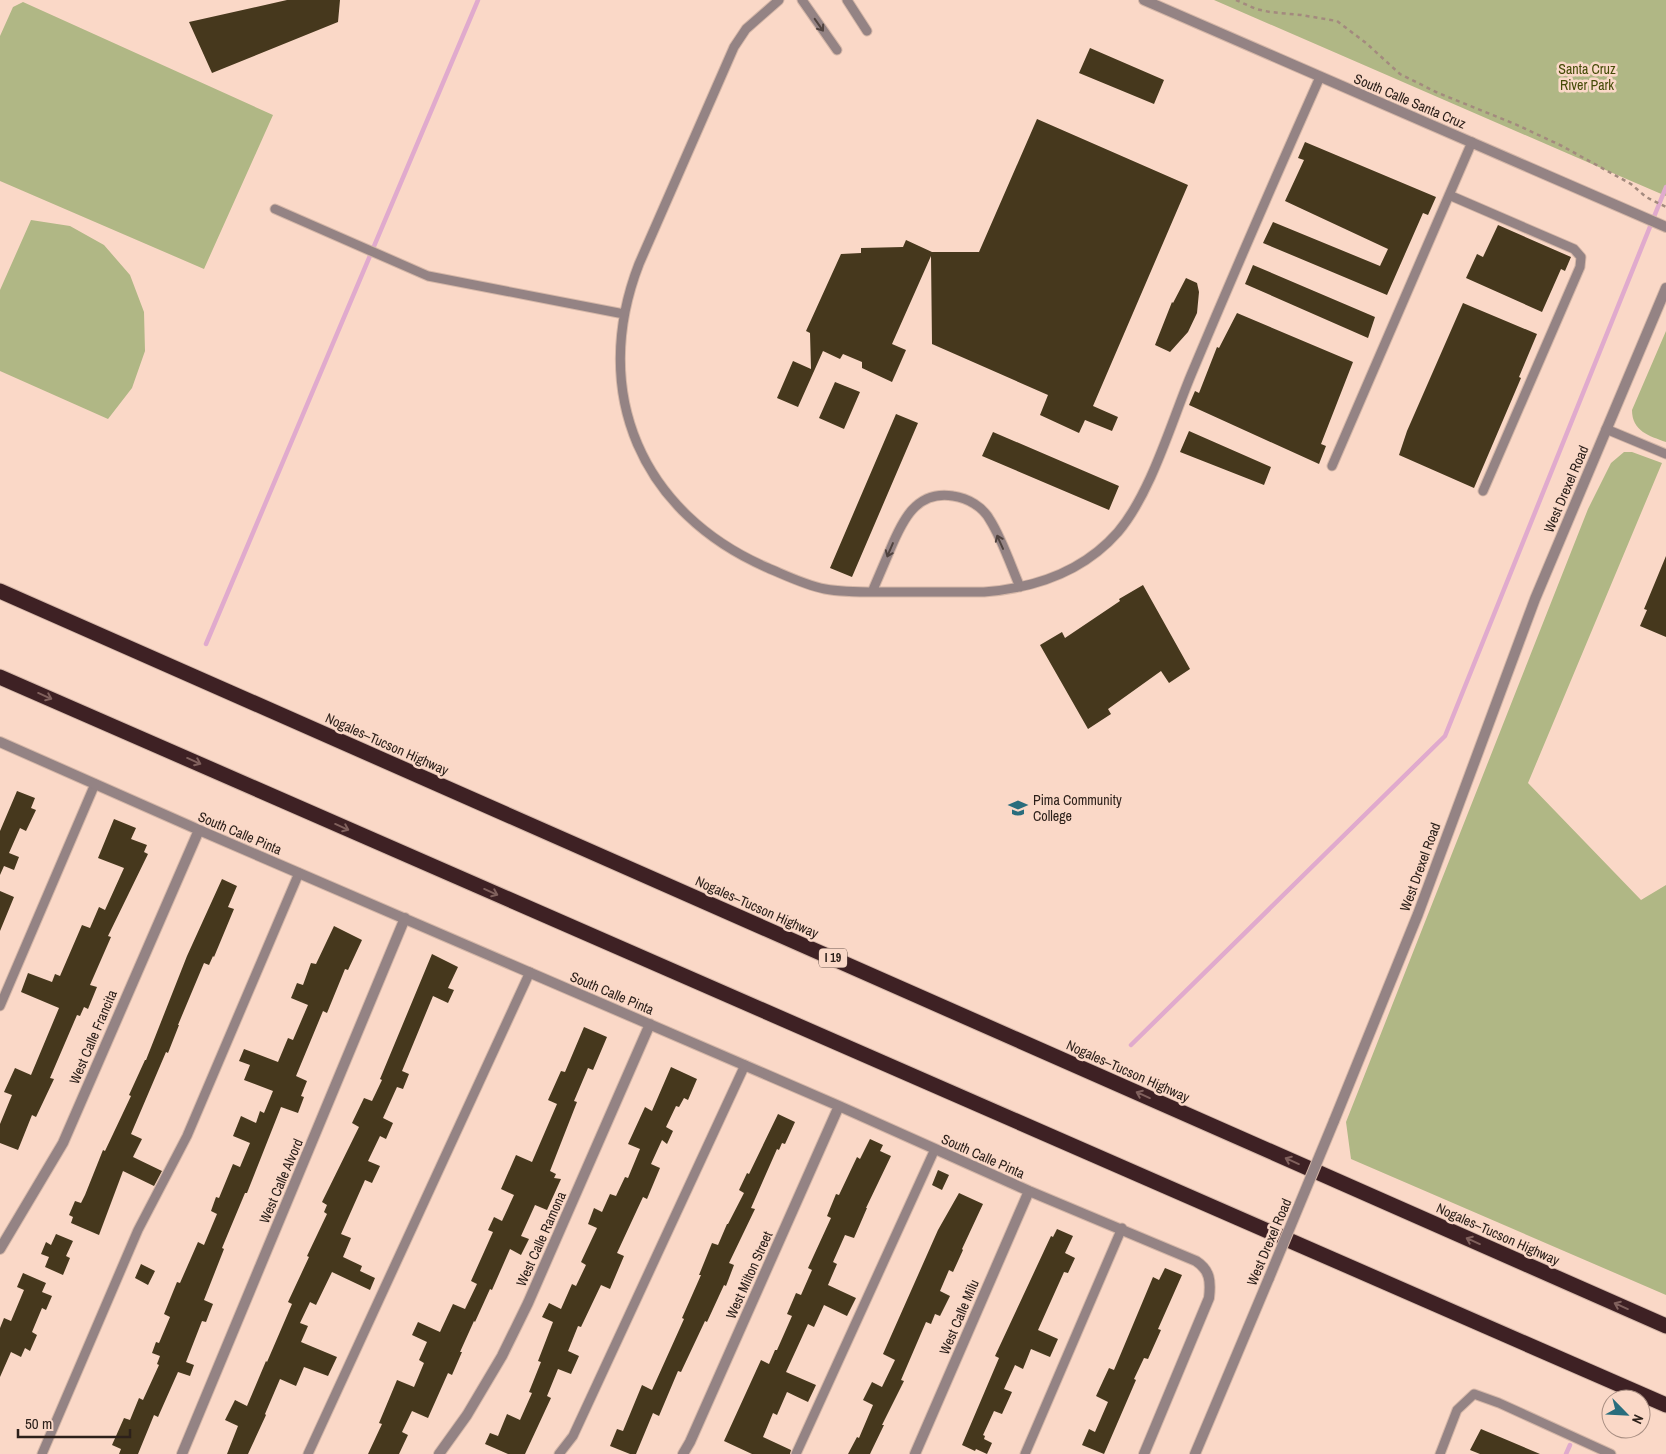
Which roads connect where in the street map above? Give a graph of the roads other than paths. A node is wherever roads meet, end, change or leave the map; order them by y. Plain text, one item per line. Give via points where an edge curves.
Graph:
1 (779, 0) edge
2 (802, 0) edge
3 (847, 0) edge
4 (1144, 0) edge
5 (867, 30) dead end
6 (836, 50) dead end
7 (1320, 77) junction
8 (1472, 142) junction
9 (1449, 195) junction
10 (275, 209) dead end
11 (1664, 226) edge
12 (1666, 288) edge
13 (624, 314) junction
14 (1606, 429) junction
15 (1666, 454) edge
16 (1332, 466) dead end
17 (1483, 491) dead end
18 (1020, 587) junction
19 (0, 591) edge
20 (872, 592) junction
21 (0, 677) edge
22 (0, 742) edge
23 (95, 784) junction
24 (198, 830) junction
25 (299, 873) junction
26 (405, 918) junction
27 (530, 972) junction
28 (0, 1006) edge
29 (650, 1024) junction
30 (746, 1065) junction
31 (839, 1106) junction
32 (935, 1149) junction
33 (1028, 1191) junction
34 (1122, 1229) junction
35 (0, 1249) edge
36 (1666, 1326) edge
37 (1666, 1406) edge
38 (42, 1454) edge
39 (182, 1454) edge
40 (308, 1454) edge
41 (439, 1454) edge
42 (559, 1454) edge
43 (683, 1454) edge
44 (796, 1454) edge
45 (915, 1454) edge
46 (1025, 1454) edge
47 (1144, 1454) edge
48 (1195, 1454) edge
49 (1440, 1454) edge
50 (1611, 1454) edge

1 - 13 lane via 746,29 734,47 639,264
2 -> 6 lane
3 - 5 lane
4 - 7 street, South Calle Santa Cruz
7 - 8 street, South Calle Santa Cruz
7 - 18 lane via 1152,473 1132,512 1108,541 1075,567
8 - 9 lane
8 - 11 street, South Calle Santa Cruz
9 - 16 lane
9 - 17 lane via 1574,249 1581,257 1580,267
10 - 13 lane via 428,276
12 - 14 street, West Drexel Road
13 - 20 lane via 620,362 627,412 648,466 672,500 718,542 757,564 823,588
14 - 15 lane
14 - 48 street, West Drexel Road, bridge via 1532,607 1414,922
18 - 20 lane via 984,592
18 -> 20 lane via 991,520 971,502 946,494 932,496 910,512 901,525
36 -> 19 highway, Nogales–Tucson Highway / I 19
21 -> 37 highway
22 - 23 street, South Calle Pinta
23 - 24 street, South Calle Pinta
23 - 28 lane
24 - 25 street, South Calle Pinta
24 - 35 street, West Calle Francita via 63,1143
25 - 26 street, South Calle Pinta
25 - 38 lane via 188,1136 138,1230
26 - 27 street, South Calle Pinta
26 - 39 street, West Calle Alvord
27 - 29 street, South Calle Pinta
27 - 40 lane
29 - 30 street, South Calle Pinta
29 - 41 street, West Calle Ramona via 502,1356
30 - 31 street, South Calle Pinta
30 - 42 lane via 572,1436
31 - 32 street, South Calle Pinta
31 - 43 street, West Milton Street
32 - 33 street, South Calle Pinta
32 - 44 lane
33 - 34 street, South Calle Pinta
33 - 45 street, West Calle Milu
34 - 46 lane
34 - 47 street, South Calle Pinta via 1204,1266 1211,1285 1209,1298
49 - 50 lane via 1457,1410 1474,1394

